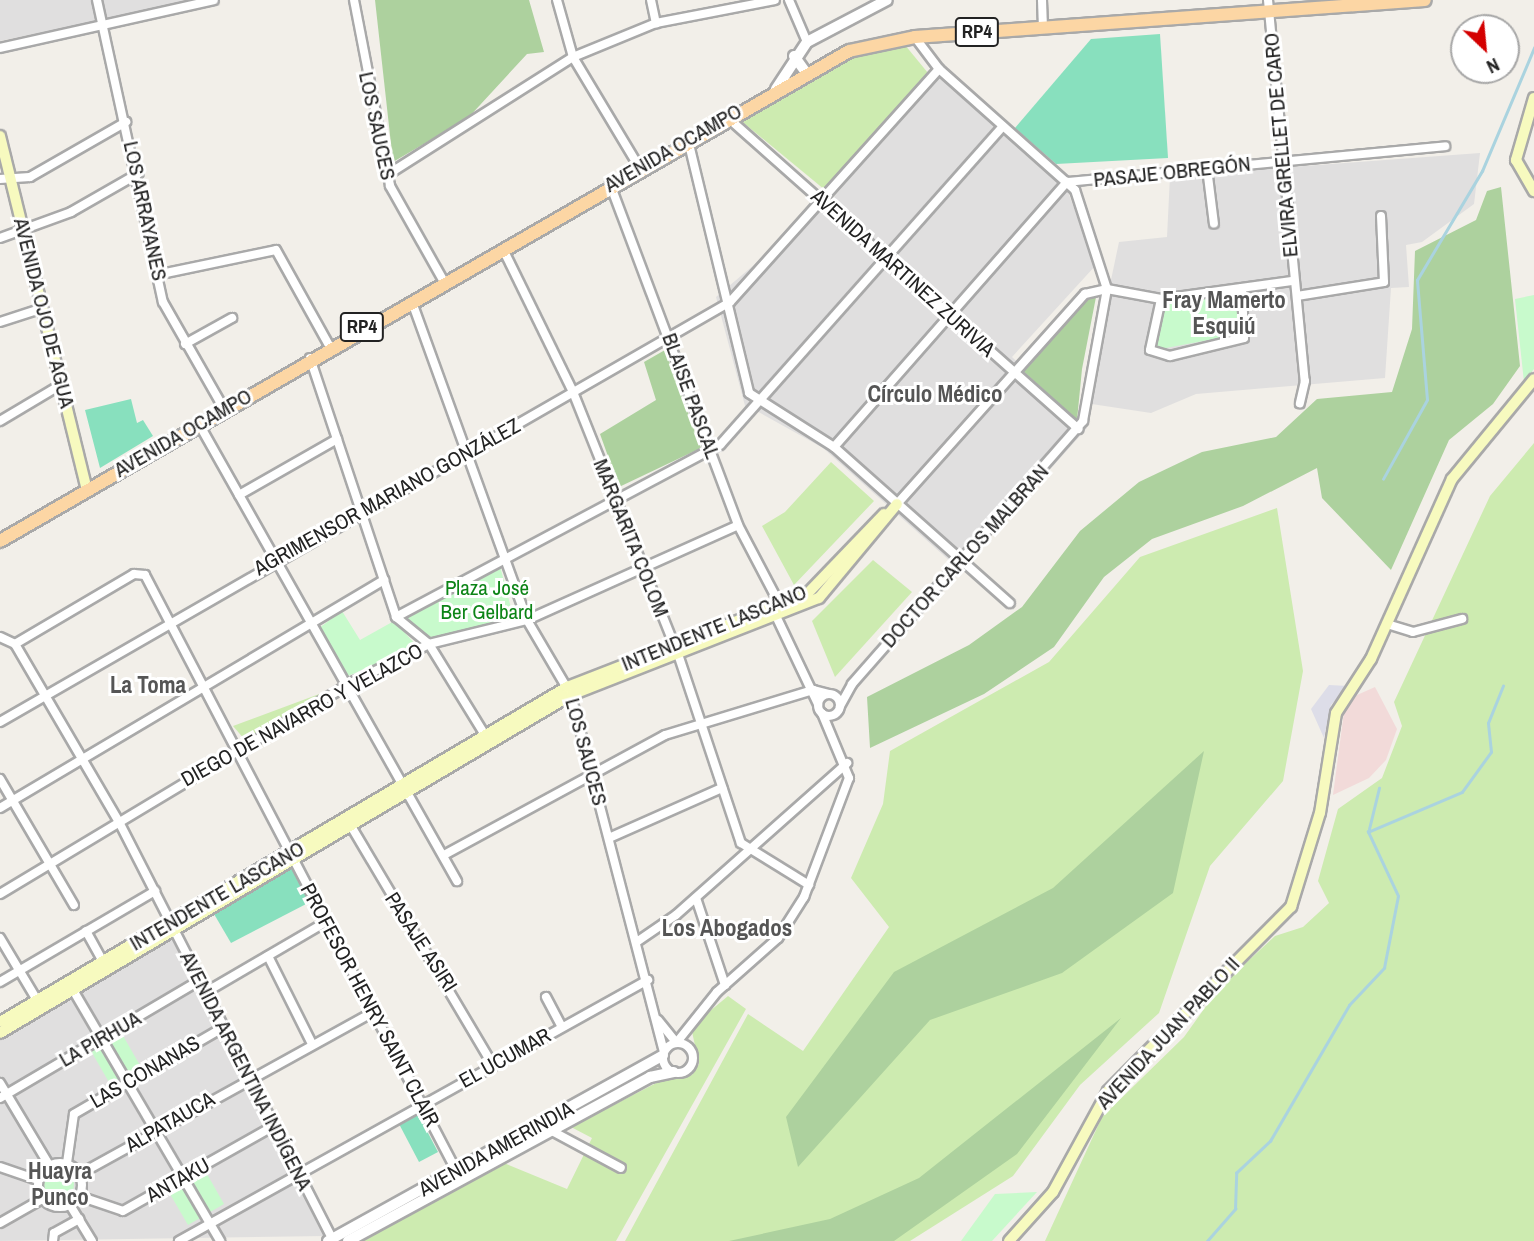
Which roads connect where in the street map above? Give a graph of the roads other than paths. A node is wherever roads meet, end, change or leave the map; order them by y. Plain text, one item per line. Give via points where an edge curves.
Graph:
1 (97, 0) edge
2 (354, 0) edge
3 (557, 0) edge
4 (651, 0) edge
5 (727, 0) edge
6 (775, 0) edge
7 (789, 0) edge
8 (887, 0) edge
9 (1042, 0) edge
10 (1425, 0) edge
11 (215, 1) edge
12 (1269, 6) edge
13 (729, 10) junction
14 (656, 23) junction
15 (104, 26) junction
16 (1043, 28) junction
17 (915, 37) junction
18 (807, 42) junction
19 (0, 48) edge
20 (794, 56) junction
21 (573, 57) junction
22 (939, 69) junction
23 (805, 71) junction
24 (776, 89) junction
25 (1534, 98) edge
26 (727, 117) junction
27 (127, 122) junction
28 (1003, 126) junction
29 (0, 136) edge
30 (688, 140) junction
31 (1445, 146) dead end
32 (1283, 160) junction
33 (639, 167) junction
34 (1207, 168) junction
35 (139, 173) junction
36 (387, 175) junction
37 (5, 178) edge
38 (1067, 182) junction
39 (610, 184) junction
40 (1534, 191) edge
41 (823, 201) junction
42 (1381, 216) dead end
43 (1214, 224) dead end
44 (24, 230) junction
45 (0, 238) edge
46 (501, 246) junction
47 (885, 257) junction
48 (161, 274) junction
49 (443, 280) junction
50 (1292, 281) junction
51 (1242, 288) junction
52 (1107, 289) junction
53 (1297, 296) junction
54 (411, 299) junction
55 (1161, 299) junction
56 (730, 302) junction
57 (43, 308) junction
58 (951, 315) junction
59 (232, 318) dead end
60 (0, 322) edge
61 (669, 337) junction
62 (185, 344) junction
63 (330, 346) junction
64 (310, 358) junction
65 (1014, 372) junction
66 (1534, 379) edge
67 (62, 384) junction
68 (573, 392) junction
69 (756, 401) junction
70 (1300, 403) dead end
71 (224, 409) junction
72 (0, 421) edge
73 (199, 424) junction
74 (1078, 429) junction
75 (337, 439) junction
76 (834, 447) junction
77 (712, 451) junction
78 (468, 452) junction
79 (87, 489) junction
80 (239, 495) junction
81 (615, 500) junction
82 (897, 504) junction
83 (361, 511) junction
84 (738, 525) junction
85 (0, 541) edge
86 (508, 557) junction
87 (275, 559) junction
88 (962, 559) junction
89 (642, 568) junction
90 (384, 580) junction
91 (1010, 603) dead end
92 (778, 611) junction
93 (397, 617) junction
94 (1462, 619) dead end
95 (527, 620) junction
96 (170, 622) junction
97 (312, 623) junction
98 (1387, 624) junction
99 (0, 637) edge
100 (16, 644) junction
101 (429, 645) junction
102 (676, 650) junction
103 (852, 684) junction
104 (206, 685) junction
105 (348, 685) junction
106 (813, 690) junction
107 (569, 691) junction
108 (832, 694) junction
109 (46, 695) junction
110 (820, 708) junction
111 (839, 709) junction
112 (700, 721) junction
113 (0, 722) edge
114 (834, 735) junction
115 (488, 740) junction
116 (239, 748) junction
117 (82, 758) junction
118 (847, 763) junction
119 (591, 772) junction
120 (0, 779) edge
121 (722, 788) junction
122 (406, 789) junction
123 (13, 800) junction
124 (0, 808) edge
125 (119, 822) junction
126 (350, 823) junction
127 (609, 838) junction
128 (751, 848) junction
129 (295, 856) junction
130 (444, 856) junction
131 (50, 864) junction
132 (457, 881) dead end
133 (809, 885) junction
134 (155, 891) junction
135 (0, 894) edge
136 (696, 898) junction
137 (75, 905) dead end
138 (326, 922) junction
139 (173, 926) junction
140 (86, 931) junction
141 (0, 938) edge
142 (638, 941) junction
143 (268, 956) junction
144 (103, 962) junction
145 (19, 970) junction
146 (200, 980) junction
147 (648, 980) junction
148 (0, 982) edge
149 (725, 985) junction
150 (73, 990) junction
151 (206, 992) junction
152 (546, 998) dead end
153 (37, 1000) junction
154 (373, 1012) junction
155 (657, 1020) junction
156 (0, 1022) edge
157 (688, 1023) junction
158 (224, 1027) junction
159 (562, 1027) junction
160 (0, 1033) edge
161 (101, 1038) junction
162 (676, 1042) junction
163 (312, 1044) junction
164 (690, 1048) junction
165 (663, 1053) junction
166 (493, 1065) junction
167 (673, 1072) junction
168 (249, 1077) junction
169 (127, 1081) junction
170 (0, 1083) edge
171 (3, 1096) edge
172 (422, 1104) junction
173 (274, 1126) junction
174 (552, 1130) junction
175 (156, 1131) junction
176 (67, 1163) junction
177 (49, 1165) junction
178 (0, 1167) edge
179 (621, 1168) dead end
180 (298, 1172) junction
181 (80, 1174) junction
182 (459, 1175) junction
183 (183, 1177) junction
184 (38, 1180) junction
185 (79, 1196) junction
186 (42, 1199) junction
187 (70, 1205) junction
188 (79, 1219) junction
189 (0, 1223) edge
190 (210, 1223) junction
191 (331, 1240) edge
192 (54, 1241) edge
193 (92, 1241) edge
194 (179, 1241) edge
195 (220, 1241) edge
196 (348, 1241) edge
197 (1009, 1241) edge

1 - 15 street, LOS ARRAYANES
2 - 36 street, LOS SAUCES
3 - 21 street
4 - 14 street
5 - 13 street
6 - 13 street
7 - 18 street
8 - 18 street
9 - 16 street
10 - 12 main road, AVENIDA OCAMPO / RP4
11 - 15 street
12 - 16 main road, AVENIDA OCAMPO / RP4
12 - 32 street, ELVIRA GRELLET DE CARO
13 - 14 street
14 - 21 street
15 - 19 street
15 - 27 street, LOS ARRAYANES
16 - 17 main road, AVENIDA OCAMPO / RP4
17 - 22 street
17 - 23 main road, AVENIDA OCAMPO / RP4 via 849,51
18 - 20 street
20 - 23 street
20 - 24 street
21 - 33 street
21 - 36 street
22 - 28 street
22 - 41 street, AGRIMENSOR MARIANO GONZÁLEZ
23 - 24 main road, AVENIDA OCAMPO / RP4
24 - 26 main road, AVENIDA OCAMPO / RP4
25 - 40 main road via 1516,160
26 - 30 main road, AVENIDA OCAMPO / RP4
26 - 41 street, AVENIDA MARTINEZ ZURIVIA
27 - 35 street, LOS ARRAYANES
27 - 37 street via 30,177
28 - 38 street
28 - 47 street
29 - 37 main road, AVENIDA OJO DE AGUA
30 - 33 main road, AVENIDA OCAMPO / RP4
30 - 56 street
31 - 32 street, PASAJE OBREGÓN
32 - 34 street, PASAJE OBREGÓN
32 - 50 street, ELVIRA GRELLET DE CARO
33 - 39 main road, AVENIDA OCAMPO / RP4
34 - 38 street, PASAJE OBREGÓN
34 - 43 street
35 - 44 street
35 - 48 street, LOS ARRAYANES
36 - 49 street, LOS SAUCES
37 - 44 main road, AVENIDA OJO DE AGUA
38 - 52 street
38 - 58 street
39 - 46 main road, AVENIDA OCAMPO / RP4
39 - 61 street, BLAISE PASCAL
41 - 47 street, AVENIDA MARTINEZ ZURIVIA
41 - 56 street, AGRIMENSOR MARIANO GONZÁLEZ
42 - 53 street via 1384,282
44 - 45 street
44 - 57 main road, AVENIDA OJO DE AGUA
46 - 49 main road, AVENIDA OCAMPO / RP4
46 - 68 street, MARGARITA COLOM
47 - 58 street, AVENIDA MARTINEZ ZURIVIA
47 - 69 street
48 - 62 street, LOS ARRAYANES via 166,311
48 - 63 street via 276,250
49 - 54 main road, AVENIDA OCAMPO / RP4
50 - 51 street
50 - 53 street, ELVIRA GRELLET DE CARO
51 - 55 street
51 - 55 street via 1244,338 1170,356 1150,350
52 - 55 street
52 - 65 street via 1075,301
52 - 74 street
53 - 70 street, ELVIRA GRELLET DE CARO via 1305,381
54 - 63 main road, AVENIDA OCAMPO / RP4
54 - 78 street, LOS SAUCES
56 - 61 street, AGRIMENSOR MARIANO GONZÁLEZ
56 - 69 street via 728,317
57 - 60 street
57 - 67 main road, AVENIDA OJO DE AGUA
58 - 65 street, AVENIDA MARTINEZ ZURIVIA
58 - 76 street
59 - 62 street
61 - 68 street, AGRIMENSOR MARIANO GONZÁLEZ
61 - 77 street, BLAISE PASCAL
62 - 71 street, LOS ARRAYANES
63 - 64 main road, AVENIDA OCAMPO / RP4
64 - 71 main road, AVENIDA OCAMPO / RP4
64 - 75 street
65 - 74 street, AVENIDA MARTINEZ ZURIVIA
65 - 82 street
66 - 98 main road, AVENIDA JUAN PABLO II via 1452,479
67 - 72 street
67 - 79 main road, AVENIDA OJO DE AGUA
68 - 78 street, AGRIMENSOR MARIANO GONZÁLEZ
68 - 81 street, MARGARITA COLOM
69 - 76 street
69 - 77 street
71 - 73 main road, AVENIDA OCAMPO / RP4
73 - 79 main road, AVENIDA OCAMPO / RP4
73 - 80 street
74 - 88 street, DOCTOR CARLOS MALBRAN
75 - 80 street
75 - 83 street
76 - 82 street
77 - 81 street
77 - 84 street, BLAISE PASCAL
78 - 83 street, AGRIMENSOR MARIANO GONZÁLEZ
78 - 86 street, LOS SAUCES
79 - 85 main road, AVENIDA OCAMPO / RP4
80 - 87 street
81 - 86 street
81 - 89 street, MARGARITA COLOM
82 - 88 street
82 - 92 main road, INTENDENTE LASCANO via 813,591
83 - 87 street, AGRIMENSOR MARIANO GONZÁLEZ
83 - 90 street
84 - 89 street, DIEGO DE NAVARRO Y VELAZCO
84 - 92 street, BLAISE PASCAL
86 - 93 street
86 - 95 street, LOS SAUCES
87 - 96 street, AGRIMENSOR MARIANO GONZÁLEZ
87 - 97 street
88 - 91 street
88 - 103 street, DOCTOR CARLOS MALBRAN
89 - 95 street, DIEGO DE NAVARRO Y VELAZCO
89 - 102 street, MARGARITA COLOM
90 - 93 street
90 - 97 street
92 - 102 main road, INTENDENTE LASCANO
92 - 106 street, BLAISE PASCAL
93 - 101 street
94 - 98 street via 1413,632
95 - 101 street, DIEGO DE NAVARRO Y VELAZCO
95 - 107 street, LOS SAUCES
96 - 100 street, PROFESOR HENRY SAINT CLAIR via 140,572
96 - 104 street, PROFESOR HENRY SAINT CLAIR
96 - 109 street, AGRIMENSOR MARIANO GONZÁLEZ
97 - 104 street
97 - 105 street
98 - 197 main road, AVENIDA JUAN PABLO II via 1336,713 1320,813 1290,907 1108,1091 1053,1192
99 - 100 street
100 - 109 street, AVENIDA ARGENTINA INDÍGENA
101 - 105 street, DIEGO DE NAVARRO Y VELAZCO
101 - 115 street
102 - 107 main road, INTENDENTE LASCANO
102 - 112 street, MARGARITA COLOM
103 - 108 street, DOCTOR CARLOS MALBRAN
103 - 111 street, DOCTOR CARLOS MALBRAN
104 - 116 street, PROFESOR HENRY SAINT CLAIR
104 - 117 street
105 - 116 street, DIEGO DE NAVARRO Y VELAZCO
105 - 122 street
106 - 108 street
106 - 110 street
106 - 112 street
107 - 115 main road, INTENDENTE LASCANO
107 - 119 street, LOS SAUCES
108 - 110 street, DOCTOR CARLOS MALBRAN
108 - 111 street
109 - 113 street, AGRIMENSOR MARIANO GONZÁLEZ
109 - 117 street, AVENIDA ARGENTINA INDÍGENA
110 - 111 street
110 - 114 street
111 - 114 street, DOCTOR CARLOS MALBRAN
112 - 119 street
112 - 121 street, MARGARITA COLOM
114 - 118 street
115 - 122 main road, INTENDENTE LASCANO
116 - 125 street, DIEGO DE NAVARRO Y VELAZCO
116 - 129 street, PROFESOR HENRY SAINT CLAIR
117 - 123 street
117 - 125 street, AVENIDA ARGENTINA INDÍGENA
118 - 128 street
118 - 133 street via 847,787
119 - 127 street, LOS SAUCES
119 - 130 street
120 - 123 street
121 - 127 street
121 - 128 street, MARGARITA COLOM via 741,843
122 - 126 main road, INTENDENTE LASCANO
122 - 130 street
123 - 124 street
123 - 131 street
125 - 131 street, DIEGO DE NAVARRO Y VELAZCO
125 - 134 street, AVENIDA ARGENTINA INDÍGENA
126 - 129 main road, INTENDENTE LASCANO
126 - 166 street, PASAJE ASIRI
127 - 142 street, LOS SAUCES
128 - 133 street, MARGARITA COLOM
128 - 136 street
129 - 138 street, PROFESOR HENRY SAINT CLAIR
129 - 139 main road, INTENDENTE LASCANO
130 - 132 street
131 - 135 street, DIEGO DE NAVARRO Y VELAZCO
131 - 137 street
133 - 149 street via 778,938
134 - 139 street, AVENIDA ARGENTINA INDÍGENA
134 - 140 street
136 - 142 street
136 - 149 street
138 - 143 street
138 - 154 street, PROFESOR HENRY SAINT CLAIR
139 - 144 main road, INTENDENTE LASCANO
139 - 146 street, AVENIDA ARGENTINA INDÍGENA
139 - 150 main road, INTENDENTE LASCANO
140 - 144 street
140 - 145 street
141 - 145 street
142 - 147 street, LOS SAUCES
143 - 151 street
143 - 163 street
144 - 153 main road, INTENDENTE LASCANO
145 - 148 street
145 - 153 street
146 - 151 street, AVENIDA ARGENTINA INDÍGENA
146 - 161 street, LA PIRHUA
147 - 155 street, LOS SAUCES
147 - 159 street, EL UCUMAR
149 - 157 street
150 - 160 main road, INTENDENTE LASCANO
150 - 161 street
151 - 158 street, AVENIDA ARGENTINA INDÍGENA
152 - 159 street
153 - 156 main road, INTENDENTE LASCANO
154 - 163 street, ALPATAUCA
154 - 172 street, PROFESOR HENRY SAINT CLAIR
155 - 162 street, LOS SAUCES
155 - 165 street, LOS SAUCES
157 - 162 street
157 - 164 street
158 - 168 street, AVENIDA ARGENTINA INDÍGENA
158 - 169 street, LAS CONANAS
159 - 166 street, EL UCUMAR
161 - 169 street
161 - 171 street, LA PIRHUA
162 - 164 street
162 - 165 street
163 - 168 street, ALPATAUCA
164 - 167 street via 691,1066
165 - 167 street, LOS SAUCES
165 - 182 street, AVENIDA AMERINDIA
166 - 172 street, EL UCUMAR
167 - 174 street via 650,1077
168 - 173 street, AVENIDA ARGENTINA INDÍGENA
168 - 175 street, ALPATAUCA
169 - 175 street
169 - 176 street, LAS CONANAS via 74,1114
170 - 171 street
171 - 177 street
172 - 180 street, EL UCUMAR
172 - 182 street, PROFESOR HENRY SAINT CLAIR
173 - 180 street, AVENIDA ARGENTINA INDÍGENA
173 - 183 street, ANTAKU
174 - 179 street
174 - 182 street
175 - 181 street, ALPATAUCA
175 - 183 street
176 - 177 street
176 - 181 street
177 - 184 street
178 - 184 street
180 - 190 street, EL UCUMAR
180 - 191 street, AVENIDA ARGENTINA INDÍGENA
181 - 185 street
182 - 191 street, AVENIDA AMERINDIA
182 - 196 street
183 - 185 street, ANTAKU via 123,1211
183 - 190 street
184 - 186 street
185 - 187 street
186 - 187 street via 52,1206
186 - 189 street
187 - 188 street
188 - 192 street via 54,1233
188 - 193 street
190 - 194 street, EL UCUMAR
190 - 195 street

